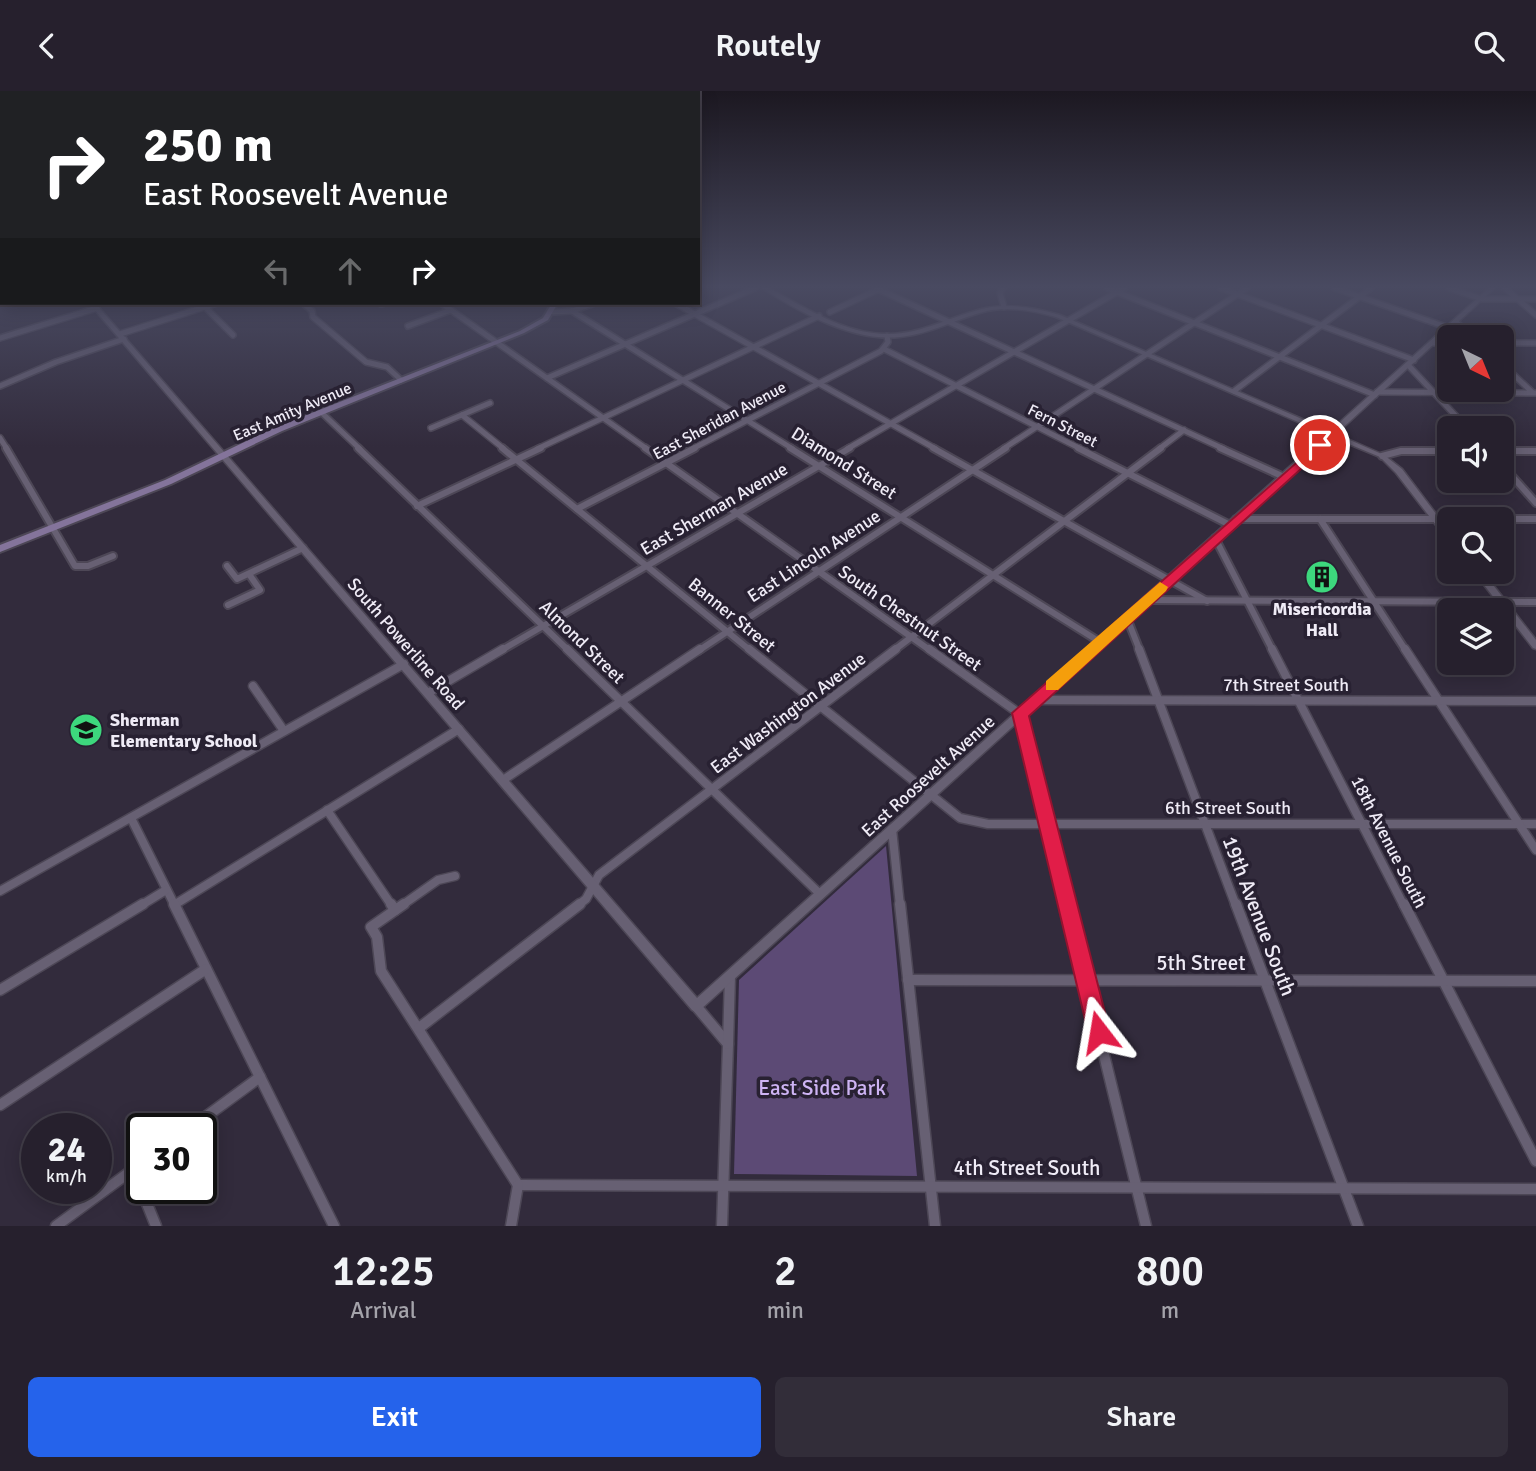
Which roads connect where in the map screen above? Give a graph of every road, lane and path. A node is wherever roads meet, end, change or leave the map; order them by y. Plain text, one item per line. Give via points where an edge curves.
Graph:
1 (110, 341) edge
2 (126, 341) edge
3 (341, 341) edge
4 (620, 341) edge
5 (632, 341) edge
6 (743, 341) edge
7 (767, 341) edge
8 (886, 341) edge
9 (991, 341) edge
10 (1034, 341) edge
11 (1115, 341) edge
12 (1168, 341) edge
13 (1240, 341) edge
14 (1302, 341) edge
15 (1359, 341) edge
16 (1434, 341) edge
17 (497, 342) joint
18 (1432, 343) junction
19 (1437, 343) edge
20 (1514, 343) edge
21 (1536, 343) edge
22 (625, 344) junction
23 (754, 347) junction
24 (884, 349) junction
25 (1015, 352) junction
26 (1147, 355) junction
27 (1281, 357) junction
28 (1411, 362) junction
29 (1514, 375) edge
30 (547, 378) junction
31 (401, 380) junction
32 (682, 381) junction
33 (819, 383) junction
34 (0, 386) edge
35 (956, 386) junction
36 (1095, 389) junction
37 (1234, 391) junction
38 (1376, 393) junction
39 (1435, 393) junction
40 (1535, 394) edge
41 (489, 403) dead end
42 (321, 412) junction
43 (462, 415) junction
44 (1456, 416) edge
45 (604, 418) junction
46 (747, 421) junction
47 (891, 424) junction
48 (1037, 427) junction
49 (431, 428) dead end
50 (1184, 430) junction
51 (1333, 433) junction
52 (0, 438) edge
53 (1437, 451) edge
54 (1514, 451) edge
55 (1536, 451) edge
56 (225, 456) junction
57 (1382, 456) junction
58 (516, 459) junction
59 (667, 463) junction
60 (819, 466) junction
61 (973, 470) junction
62 (1128, 473) junction
63 (1284, 477) junction
64 (1514, 478) edge
65 (1536, 503) edge
66 (417, 506) junction
67 (578, 509) junction
68 (738, 513) junction
69 (901, 517) junction
70 (1320, 519) junction
71 (1536, 519) edge
72 (1436, 520) junction
73 (1065, 521) junction
74 (1233, 522) junction
75 (53, 527) junction
76 (1214, 538) junction
77 (303, 548) junction
78 (0, 549) edge
79 (113, 556) dead end
80 (227, 566) dead end
81 (647, 566) junction
82 (819, 571) junction
83 (249, 574) junction
84 (993, 576) junction
85 (1169, 579) junction
86 (1487, 584) edge
87 (1498, 598) edge
88 (1146, 600) junction
89 (1207, 601) junction
90 (1247, 601) junction
91 (1374, 601) junction
92 (1437, 601) edge
93 (1514, 602) edge
94 (1536, 602) edge
95 (228, 605) dead end
96 (1127, 618) junction
97 (1514, 618) edge
98 (544, 627) junction
99 (727, 632) junction
100 (913, 637) junction
101 (1100, 642) junction
102 (1536, 646) edge
103 (404, 664) junction
104 (253, 687) dead end
105 (428, 694) junction
106 (1036, 700) junction
107 (1158, 700) junction
108 (1298, 701) junction
109 (1439, 701) junction
110 (1536, 701) edge
111 (621, 702) junction
112 (820, 708) junction
113 (1020, 713) junction
114 (459, 729) junction
115 (285, 731) junction
116 (503, 780) junction
117 (712, 790) junction
118 (929, 796) junction
119 (327, 810) junction
120 (131, 818) junction
121 (1049, 824) junction
122 (1205, 824) junction
123 (1362, 824) junction
124 (1519, 824) junction
125 (1536, 824) edge
126 (892, 829) junction
127 (1536, 850) edge
128 (455, 876) dead end
129 (593, 886) junction
130 (166, 890) junction
131 (0, 891) edge
132 (820, 894) junction
133 (174, 905) junction
134 (395, 910) junction
135 (206, 969) junction
136 (730, 975) junction
137 (908, 980) junction
138 (1086, 981) junction
139 (1265, 981) junction
140 (1443, 981) junction
141 (1536, 981) edge
142 (0, 990) edge
143 (696, 1006) junction
144 (419, 1028) junction
145 (728, 1044) junction
146 (260, 1077) junction
147 (0, 1105) edge
148 (211, 1113) edge
149 (1536, 1161) edge
150 (126, 1175) edge
151 (518, 1185) junction
152 (723, 1187) junction
153 (930, 1187) junction
154 (1137, 1188) junction
155 (1344, 1188) junction
156 (1536, 1189) edge
157 (149, 1204) edge
158 (56, 1226) edge
159 (156, 1226) edge
160 (334, 1226) edge
161 (511, 1226) edge
162 (722, 1226) edge
163 (934, 1226) edge
164 (1146, 1226) edge
165 (1358, 1226) edge

1 - 34 street
2 - 56 street, South Powerline Road
3 - 31 street via 366,362 387,367
4 - 22 street, Diamond Street
5 - 22 street
6 - 23 street
7 - 23 street
8 - 24 street
9 - 25 street
10 - 25 street, East Sherman Avenue
11 - 26 street
12 - 26 street, East Lincoln Avenue
13 - 27 street
14 - 27 street
15 - 28 street
16 - 18 street, East Roosevelt Avenue
17 - 30 street, South Chestnut Street
17 - 31 main road, East Amity Avenue
18 - 19 street
18 - 28 street, East Roosevelt Avenue
20 - 21 street
22 - 30 street
22 - 32 street, Diamond Street
23 - 32 street
23 - 33 street
24 - 33 street, East Sheridan Avenue
24 - 35 street, Fern Street
25 - 35 street, East Sherman Avenue
25 - 36 street
26 - 36 street, East Lincoln Avenue
26 - 37 street
27 - 37 street
27 - 38 street
28 - 38 street, East Roosevelt Avenue
28 - 39 street
29 - 40 street
30 - 45 street, South Chestnut Street
31 - 42 main road, East Amity Avenue
32 - 45 street
32 - 46 street, Diamond Street
33 - 46 street, East Sheridan Avenue
33 - 47 street
35 - 47 street, East Sherman Avenue
35 - 48 street, Fern Street
36 - 48 street, East Lincoln Avenue
36 - 50 street
37 - 51 street
38 - 39 street
38 - 51 street, East Roosevelt Avenue
39 - 40 street
39 - 44 street
41 - 43 street
42 - 56 main road, East Amity Avenue
42 - 66 street, Almond Street
43 - 49 street
43 - 58 street, Banner Street
45 - 58 street
45 - 59 street, South Chestnut Street
46 - 59 street, East Sheridan Avenue
46 - 60 street, Diamond Street
47 - 60 street, East Sherman Avenue
47 - 61 street
48 - 61 street, East Lincoln Avenue
48 - 62 street, Fern Street
50 - 62 street, East Washington Avenue
50 - 63 street
51 - 57 street
51 - 63 street, East Roosevelt Avenue
52 - 75 street
53 - 57 street
54 - 55 street
56 - 75 main road, East Amity Avenue
56 - 77 street, South Powerline Road
57 - 72 street
58 - 66 street
58 - 67 street, Banner Street
59 - 67 street, East Sheridan Avenue
59 - 68 street, South Chestnut Street
60 - 68 street, East Sherman Avenue
60 - 69 street, Diamond Street
61 - 69 street, East Lincoln Avenue
61 - 73 street
62 - 73 street, East Washington Avenue
62 - 74 street, Fern Street
63 - 74 street, East Roosevelt Avenue
64 - 65 street
66 - 98 street, Almond Street
67 - 81 street, Banner Street
68 - 81 street, East Sherman Avenue
68 - 82 street, South Chestnut Street
69 - 82 street, East Lincoln Avenue
69 - 84 street, Diamond Street
70 - 72 street
70 - 74 street
70 - 91 street
71 - 72 street
73 - 84 street, East Washington Avenue
73 - 85 street
74 - 76 street, East Roosevelt Avenue
75 - 78 main road, East Amity Avenue
75 - 79 street via 75,566
76 - 85 street, East Roosevelt Avenue
76 - 90 street, 18th Avenue South
77 - 83 street
77 - 103 street, South Powerline Road
80 - 83 street via 237,579
81 - 98 street, East Sherman Avenue
81 - 99 street, Banner Street
82 - 99 street, East Lincoln Avenue
82 - 100 street, South Chestnut Street
83 - 95 street via 260,590
84 - 100 street, East Washington Avenue
84 - 101 street, Diamond Street
85 - 88 street, East Roosevelt Avenue
85 - 89 street
86 - 87 street
88 - 89 street
88 - 96 street, East Roosevelt Avenue
89 - 90 street
90 - 91 street
90 - 108 street, 18th Avenue South
91 - 92 street
91 - 109 street
93 - 94 street
96 - 101 street, East Roosevelt Avenue
96 - 107 street, 19th Avenue South
97 - 102 street
98 - 105 street, East Sherman Avenue
98 - 111 street, Almond Street
99 - 111 street, East Lincoln Avenue
99 - 112 street, Banner Street
100 - 112 street, East Washington Avenue
100 - 113 street, South Chestnut Street
101 - 106 street, East Roosevelt Avenue
103 - 105 street, South Powerline Road
103 - 115 street
104 - 115 street
105 - 114 street, South Powerline Road
106 - 107 street, 7th Street South
106 - 113 street, East Roosevelt Avenue
107 - 108 street, 7th Street South
107 - 122 street, 19th Avenue South
108 - 109 street, 7th Street South
108 - 123 street, 18th Avenue South
109 - 110 street, 7th Street South
109 - 124 street
111 - 116 street, East Lincoln Avenue
111 - 117 street, Almond Street
112 - 117 street, East Washington Avenue
112 - 118 street, Banner Street
113 - 118 street, East Roosevelt Avenue
113 - 121 street
114 - 116 street, South Powerline Road
114 - 119 street
115 - 120 street
116 - 129 street, South Powerline Road
117 - 129 street, East Washington Avenue via 599,875
117 - 132 street, Almond Street
118 - 121 street, 6th Street South via 973,822
118 - 126 street, East Roosevelt Avenue
119 - 133 street
119 - 134 street
120 - 130 street
120 - 131 street
121 - 122 street, 6th Street South
121 - 138 street
122 - 123 street, 6th Street South
122 - 139 street, 19th Avenue South
123 - 124 street, 6th Street South
123 - 140 street, 18th Avenue South
124 - 125 street, 6th Street South
124 - 127 street
126 - 132 street, East Roosevelt Avenue
126 - 137 street
128 - 134 street via 438,880
129 - 143 street, South Powerline Road
129 - 144 street, East Washington Avenue via 586,899
130 - 133 street
130 - 142 street
132 - 136 street, East Roosevelt Avenue
133 - 135 street
134 - 144 street via 371,927 377,936 381,971
135 - 146 street
135 - 147 street
136 - 143 street, East Roosevelt Avenue
136 - 145 street
137 - 138 street, 5th Street
137 - 153 street
138 - 139 street, 5th Street
138 - 154 street
139 - 140 street, 5th Street
139 - 155 street, 19th Avenue South
140 - 141 street, 5th Street
140 - 149 street, 18th Avenue South
143 - 145 street
144 - 151 street
145 - 152 street
146 - 148 street
146 - 160 street
150 - 158 street
151 - 152 street, 4th Street South
151 - 161 street
152 - 153 street, 4th Street South
152 - 162 street
153 - 154 street, 4th Street South
153 - 163 street
154 - 155 street, 4th Street South
154 - 164 street
155 - 156 street, 4th Street South
155 - 165 street, 19th Avenue South
157 - 159 street

